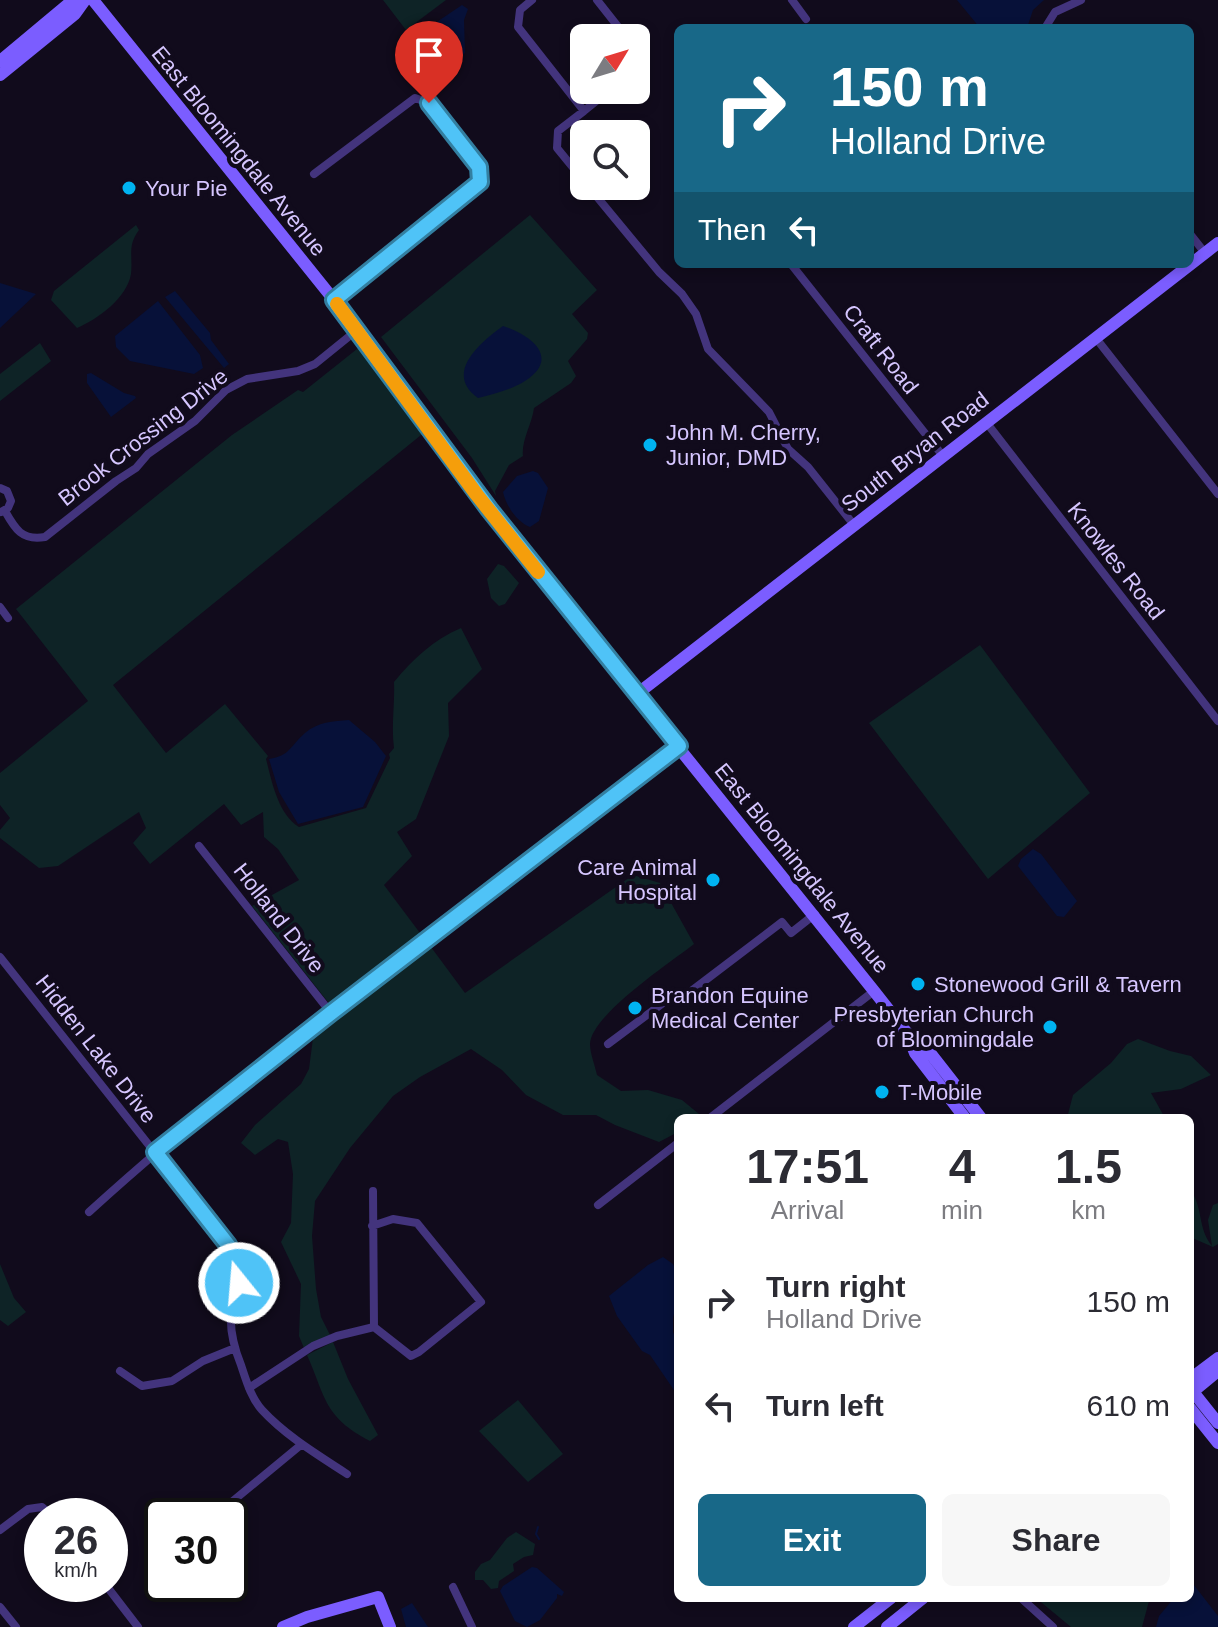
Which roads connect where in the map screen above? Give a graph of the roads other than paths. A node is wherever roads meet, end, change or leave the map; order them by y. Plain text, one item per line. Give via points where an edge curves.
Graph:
1 (78, 0) edge
2 (85, 0) edge
3 (93, 0) edge
4 (532, 0) edge
5 (597, 0) edge
6 (792, 0) edge
7 (1081, 0) edge
8 (806, 19) dead end
9 (616, 24) edge
10 (1048, 24) edge
11 (0, 61) edge
12 (0, 75) edge
13 (593, 104) edge
14 (584, 111) junction
15 (572, 120) edge
16 (570, 122) edge
17 (570, 164) edge
18 (314, 174) dead end
19 (600, 200) edge
20 (1194, 239) edge
21 (1218, 243) edge
22 (1205, 253) junction
23 (1194, 261) edge
24 (794, 268) edge
25 (1185, 268) edge
26 (334, 300) junction
27 (357, 330) junction
28 (1095, 337) junction
29 (986, 422) junction
30 (943, 456) junction
31 (0, 488) edge
32 (1218, 494) edge
33 (2, 511) edge
34 (854, 525) junction
35 (0, 607) edge
36 (8, 618) dead end
37 (637, 694) junction
38 (1218, 721) edge
39 (679, 746) junction
40 (199, 846) dead end
41 (815, 914) junction
42 (0, 957) edge
43 (874, 991) junction
44 (331, 1013) junction
45 (907, 1033) junction
46 (608, 1044) dead end
47 (715, 1114) edge
48 (962, 1114) edge
49 (978, 1114) edge
50 (674, 1146) edge
51 (155, 1152) junction
52 (373, 1191) dead end
53 (598, 1205) dead end
54 (89, 1212) dead end
55 (372, 1226) junction
56 (374, 1327) junction
57 (235, 1348) junction
58 (1218, 1358) edge
59 (120, 1371) dead end
60 (1218, 1371) edge
61 (1194, 1385) edge
62 (1194, 1386) edge
63 (249, 1388) junction
64 (1194, 1392) edge
65 (1194, 1413) edge
66 (1218, 1423) edge
67 (1218, 1443) edge
68 (302, 1444) junction
69 (347, 1474) dead end
70 (236, 1498) edge
71 (24, 1513) edge
72 (0, 1530) edge
73 (453, 1587) dead end
74 (119, 1602) edge
75 (886, 1602) edge
76 (918, 1602) edge
77 (1025, 1602) edge
78 (0, 1607) edge
79 (16, 1627) edge
80 (138, 1627) edge
81 (283, 1627) edge
82 (390, 1627) edge
83 (472, 1627) edge
84 (854, 1627) edge
85 (887, 1627) edge
86 (1053, 1627) edge

1 - 11 main road
2 - 12 main road
3 - 26 main road, East Bloomingdale Avenue
4 - 14 street via 520,10 518,27
5 - 9 street
6 - 8 street
7 - 10 street via 1055,12
13 - 14 street
14 - 15 street
16 - 17 street via 558,131 557,148
18 - 26 street via 415,98 429,103 481,172 476,187
19 - 34 street via 682,294 696,314 708,349 769,412 788,449
20 - 22 street
21 - 22 main road, South Bryan Road
22 - 23 main road, South Bryan Road
24 - 30 street, Craft Road
25 - 28 main road, South Bryan Road
26 - 27 main road, East Bloomingdale Avenue
27 - 33 street, Brook Crossing Drive via 315,364 247,379 226,390 195,421 45,537 19,534
27 - 37 main road, East Bloomingdale Avenue via 485,505
28 - 29 main road, South Bryan Road
28 - 32 street
29 - 30 main road, South Bryan Road
29 - 38 street, Knowles Road
30 - 34 main road, South Bryan Road
31 - 33 street, Brook Crossing Drive via 11,498
34 - 37 main road, South Bryan Road
35 - 36 street
37 - 39 main road, East Bloomingdale Avenue
39 - 41 main road, East Bloomingdale Avenue
39 - 44 street
40 - 44 street, Holland Drive
41 - 43 main road, East Bloomingdale Avenue
41 - 46 street via 791,933 782,922 686,995 671,997
42 - 51 street, Hidden Lake Drive
43 - 45 main road, East Bloomingdale Avenue
43 - 47 street
44 - 51 street
45 - 48 main road, East Bloomingdale Avenue via 915,1053
45 - 49 main road, East Bloomingdale Avenue via 924,1045
50 - 53 street
51 - 54 street
51 - 57 street, Hidden Lake Drive via 237,1263 239,1283 231,1316
52 - 55 street
55 - 56 street
55 - 56 street via 393,1219 417,1223 481,1302 411,1356
56 - 63 street via 313,1346
57 - 59 street via 172,1381 142,1386
57 - 63 street, Hidden Lake Drive
58 - 61 main road
60 - 62 main road
63 - 68 street, Hidden Lake Drive via 261,1409
64 - 66 main road
65 - 67 main road
68 - 69 street, Hidden Lake Drive
68 - 70 street
71 - 72 street
73 - 83 street
74 - 80 street
75 - 84 main road
76 - 85 main road
77 - 86 street
78 - 79 street
81 - 82 main road via 378,1597

